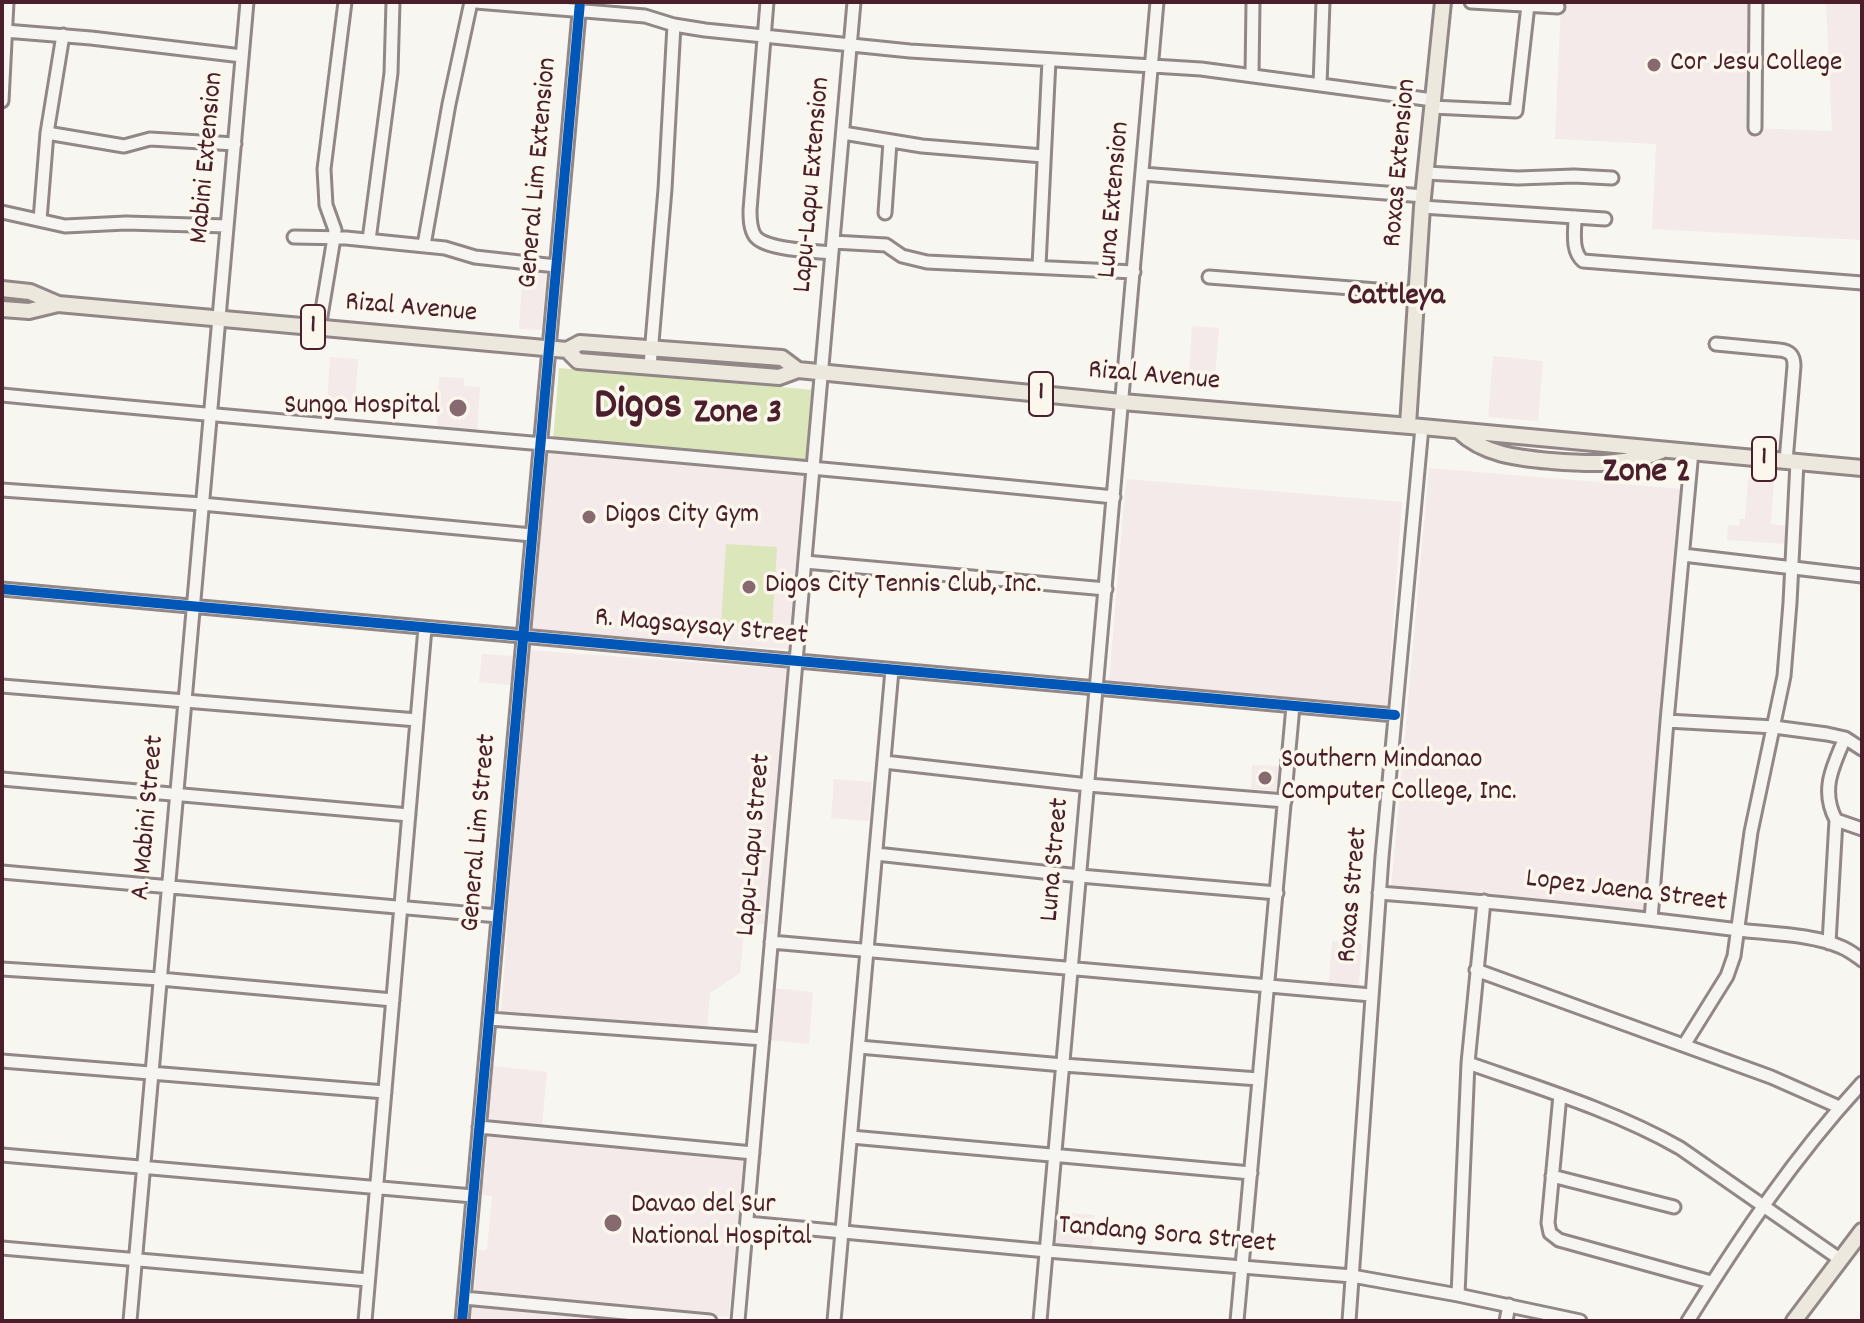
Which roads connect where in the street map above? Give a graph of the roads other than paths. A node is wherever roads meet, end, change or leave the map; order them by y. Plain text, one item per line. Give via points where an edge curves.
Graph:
1 (7, 2) edge
2 (247, 2) edge
3 (345, 2) edge
4 (393, 2) edge
5 (477, 2) edge
6 (767, 2) edge
7 (854, 2) edge
8 (1157, 2) edge
9 (1253, 2) edge
10 (1323, 2) edge
11 (1443, 2) edge
12 (1471, 2) edge
13 (1756, 2) edge
14 (1528, 5) junction
15 (579, 6) edge
16 (1558, 7) dead end
17 (674, 25) junction
18 (5, 31) junction
19 (63, 35) junction
20 (764, 37) junction
21 (850, 45) junction
22 (242, 56) junction
23 (1049, 60) junction
24 (1151, 65) junction
25 (1252, 76) junction
26 (1320, 85) junction
27 (2, 101) edge
28 (1433, 103) junction
29 (1755, 128) dead end
30 (47, 133) junction
31 (843, 133) junction
32 (890, 142) junction
33 (235, 144) junction
34 (1043, 156) junction
35 (1426, 173) junction
36 (1142, 174) junction
37 (1612, 178) dead end
38 (1423, 202) junction
39 (2, 212) edge
40 (885, 213) dead end
41 (1575, 217) junction
42 (1605, 219) dead end
43 (40, 220) junction
44 (227, 226) junction
45 (294, 237) dead end
46 (334, 238) junction
47 (369, 240) junction
48 (424, 245) junction
49 (832, 248) junction
50 (556, 266) junction
51 (1039, 266) junction
52 (1134, 272) junction
53 (1209, 277) dead end
54 (1862, 283) edge
55 (2, 289) edge
56 (1416, 293) junction
57 (58, 304) junction
58 (2, 309) edge
59 (219, 319) junction
60 (319, 328) junction
61 (1716, 344) dead end
62 (652, 347) junction
63 (549, 348) junction
64 (685, 349) junction
65 (567, 350) junction
66 (650, 366) junction
67 (683, 369) junction
68 (798, 370) junction
69 (821, 373) junction
70 (2, 395) edge
71 (1122, 402) junction
72 (210, 415) junction
73 (1415, 426) junction
74 (1458, 430) junction
75 (541, 443) junction
76 (1665, 449) junction
77 (1692, 451) junction
78 (1791, 461) junction
79 (813, 468) junction
80 (1862, 468) edge
81 (2, 490) edge
82 (1114, 497) junction
83 (202, 504) junction
84 (532, 535) junction
85 (1683, 555) junction
86 (805, 562) junction
87 (1792, 568) junction
88 (1862, 576) edge
89 (2, 589) edge
90 (1106, 589) junction
91 (193, 607) junction
92 (425, 628) junction
93 (523, 637) junction
94 (796, 661) junction
95 (892, 670) junction
96 (2, 686) edge
97 (1097, 689) junction
98 (185, 700) junction
99 (1293, 706) junction
100 (1395, 715) junction
101 (417, 720) junction
102 (1667, 721) junction
103 (1774, 727) junction
104 (1845, 738) junction
105 (1862, 749) edge
106 (884, 762) junction
107 (2, 779) edge
108 (1088, 785) junction
109 (177, 795) junction
110 (1285, 801) junction
111 (409, 815) junction
112 (1836, 820) junction
113 (1862, 829) edge
114 (876, 854) junction
115 (2, 872) edge
116 (1080, 876) junction
117 (168, 886) junction
118 (1277, 893) junction
119 (1379, 893) junction
120 (1484, 901) junction
121 (401, 907) junction
122 (498, 916) junction
123 (1651, 919) junction
124 (1739, 930) junction
125 (771, 942) junction
126 (1829, 943) junction
127 (867, 950) junction
128 (1862, 960) edge
129 (2, 969) edge
130 (1072, 969) junction
131 (1476, 970) junction
132 (160, 979) junction
133 (1268, 986) junction
134 (1371, 995) junction
135 (393, 1000) junction
136 (489, 1019) junction
137 (763, 1039) junction
138 (1684, 1045) junction
139 (859, 1047) junction
140 (2, 1061) edge
141 (1468, 1063) junction
142 (1063, 1065) junction
143 (152, 1072) junction
144 (1259, 1079) junction
145 (1862, 1083) edge
146 (385, 1092) junction
147 (1560, 1095) junction
148 (1839, 1107) junction
149 (479, 1127) junction
150 (851, 1137) junction
151 (753, 1153) junction
152 (2, 1155) edge
153 (1055, 1156) junction
154 (144, 1166) junction
155 (1251, 1173) junction
156 (1552, 1176) junction
157 (376, 1187) junction
158 (473, 1196) junction
159 (1762, 1205) junction
160 (1674, 1207) dead end
161 (747, 1223) junction
162 (1862, 1231) edge
163 (842, 1232) junction
164 (2, 1248) edge
165 (1047, 1251) junction
166 (135, 1260) junction
167 (1841, 1260) junction
168 (1242, 1266) junction
169 (1352, 1276) junction
170 (368, 1280) junction
171 (1711, 1282) junction
172 (1458, 1295) junction
173 (464, 1298) junction
174 (1509, 1305) junction
175 (130, 1321) edge
176 (365, 1321) edge
177 (462, 1321) edge
178 (710, 1321) edge
179 (738, 1321) edge
180 (834, 1321) edge
181 (1040, 1321) edge
182 (1237, 1321) edge
183 (1349, 1321) edge
184 (1506, 1321) edge
185 (1580, 1321) edge
186 (1688, 1321) edge
187 (1794, 1321) edge

1 - 18 street
2 - 22 street, Mabini Extension
3 - 46 street via 324,169
4 - 47 street via 391,73
5 - 15 street
5 - 48 street via 449,104
6 - 20 street
7 - 21 street, Lapu-Lapu Extension
8 - 24 street, Luna Extension
9 - 25 street
10 - 26 street
11 - 28 main road, Roxas Extension
12 - 14 street
13 - 29 street
14 - 16 street
14 - 28 street via 1516,111
15 - 17 street
15 - 50 street, General Lim Extension
17 - 20 street
17 - 62 street
18 - 19 street
18 - 27 street
19 - 22 street
19 - 30 street
20 - 21 street
20 - 49 street via 752,229 763,242 801,250
21 - 23 street
21 - 31 street, Lapu-Lapu Extension
22 - 33 street, Mabini Extension
23 - 24 street
23 - 34 street
24 - 25 street
24 - 36 street, Luna Extension
25 - 26 street
26 - 28 street
28 - 35 main road, Roxas Extension
30 - 33 street via 124,146 150,139
30 - 43 street
31 - 32 street
31 - 49 street, Lapu-Lapu Extension
32 - 34 street
32 - 40 street
33 - 44 street, Mabini Extension
34 - 51 street
35 - 37 street
35 - 38 main road, Roxas Extension
36 - 38 street
36 - 52 street, Luna Extension
38 - 41 street
38 - 56 main road, Roxas Extension
39 - 43 street
41 - 42 street
41 - 54 street via 1576,250 1583,261
43 - 44 street via 65,226
44 - 59 street, Mabini Extension
45 - 46 street
46 - 47 street
46 - 60 street
47 - 48 street
48 - 50 street
49 - 51 street via 886,245 902,256 927,262
49 - 69 street, Lapu-Lapu Extension
50 - 63 street, General Lim Extension
51 - 52 street
52 - 71 street, Luna Extension
53 - 56 street
55 - 57 main road, Rizal Avenue / 1 via 30,292
56 - 73 main road, Roxas Extension
57 - 58 main road, Rizal Avenue / 1 via 29,311
57 - 59 main road, Rizal Avenue / 1
59 - 60 main road, Rizal Avenue / 1
59 - 72 street, A. Mabini Street
60 - 63 main road, Rizal Avenue / 1
61 - 78 street via 1787,351 1793,356
62 - 64 main road, Rizal Avenue / 1
62 - 65 main road, Rizal Avenue / 1 via 580,343
62 - 66 street
63 - 65 main road, Rizal Avenue / 1
63 - 75 street, General Lim Street
64 - 67 main road
64 - 68 main road, Rizal Avenue / 1 via 782,358
65 - 66 main road, Rizal Avenue / 1 via 578,361
66 - 67 main road, Rizal Avenue / 1
67 - 68 main road, Rizal Avenue / 1 via 779,377
68 - 69 main road, Rizal Avenue / 1
69 - 71 main road, Rizal Avenue / 1
69 - 79 street, Lapu-Lapu Street
70 - 72 street
71 - 73 main road, Rizal Avenue / 1
71 - 82 street, Luna Street
72 - 75 street
72 - 83 street, A. Mabini Street
73 - 74 main road, Rizal Avenue / 1
73 - 100 street, Roxas Street
74 - 76 main road, Rizal Avenue / 1
74 - 76 main road, Rizal Avenue / 1 via 1488,450 1583,464 1642,458
75 - 79 street
75 - 84 street, General Lim Street
76 - 77 main road, Rizal Avenue / 1
77 - 78 main road, Rizal Avenue / 1
77 - 85 street
78 - 80 main road, Rizal Avenue / 1
78 - 87 street
79 - 82 street
79 - 86 street, Lapu-Lapu Street
81 - 83 street
82 - 90 street, Luna Street
83 - 84 street
83 - 91 street, A. Mabini Street
84 - 93 street, General Lim Street
85 - 87 street
85 - 102 street
86 - 90 street
86 - 94 street, Lapu-Lapu Street
87 - 88 street
87 - 103 street via 1784,676
89 - 91 street, R. Magsaysay Street
90 - 97 street, Luna Street
91 - 92 street, R. Magsaysay Street
91 - 98 street, A. Mabini Street
92 - 93 street, R. Magsaysay Street
92 - 101 street
93 - 94 street, R. Magsaysay Street
93 - 122 street, General Lim Street
94 - 95 street, R. Magsaysay Street
94 - 125 street, Lapu-Lapu Street
95 - 97 street, R. Magsaysay Street
95 - 106 street
96 - 98 street
97 - 99 street, R. Magsaysay Street
97 - 108 street, Luna Street
98 - 101 street
98 - 109 street, A. Mabini Street
99 - 100 street, R. Magsaysay Street
99 - 110 street
100 - 119 street, Roxas Street
101 - 111 street
102 - 103 street
102 - 123 street
103 - 104 street
103 - 124 street via 1743,878
104 - 105 street
104 - 112 street via 1828,789
106 - 108 street
106 - 114 street
107 - 109 street
108 - 110 street
108 - 116 street, Luna Street
109 - 111 street
109 - 117 street, A. Mabini Street
110 - 118 street
111 - 121 street
112 - 113 street
112 - 126 street
114 - 116 street
114 - 127 street
115 - 117 street
116 - 118 street
116 - 130 street, Luna Street
117 - 121 street
117 - 132 street, A. Mabini Street
118 - 133 street
119 - 120 street, Lopez Jaena Street
119 - 134 street, Roxas Street
120 - 123 street, Lopez Jaena Street
120 - 131 street
121 - 122 street
121 - 135 street
122 - 136 street, General Lim Street
123 - 124 street, Lopez Jaena Street
124 - 126 street, Lopez Jaena Street
124 - 138 street via 1730,969
125 - 127 street
125 - 137 street, Lapu-Lapu Street
126 - 128 street, Lopez Jaena Street
127 - 130 street
127 - 139 street
129 - 132 street
130 - 133 street
130 - 142 street, Luna Street
131 - 138 street
131 - 141 street
132 - 135 street
132 - 143 street, A. Mabini Street
133 - 134 street
133 - 144 street
134 - 169 street, Roxas Street
135 - 146 street
136 - 137 street
136 - 149 street, General Lim Street
137 - 151 street, Lapu-Lapu Street
138 - 148 street
139 - 142 street
139 - 150 street
140 - 143 street
141 - 147 street
141 - 172 street
142 - 144 street
142 - 153 street, Luna Street
143 - 146 street
143 - 154 street, A. Mabini Street
144 - 155 street
145 - 148 street
146 - 157 street
147 - 156 street
147 - 159 street via 1661,1137
148 - 159 street
149 - 151 street
149 - 158 street, General Lim Street
150 - 153 street
150 - 163 street
151 - 161 street, Lapu-Lapu Street
152 - 154 street
153 - 155 street
153 - 165 street, Luna Street
154 - 157 street
154 - 166 street, A. Mabini Street
155 - 168 street
156 - 160 street
156 - 171 street via 1548,1229 1556,1238
157 - 158 street
157 - 170 street
158 - 173 street, General Lim Street
159 - 167 street
159 - 171 street
161 - 163 street, Tandang Sora Street
161 - 179 street, Lapu-Lapu Street
162 - 167 main road
163 - 165 street, Tandang Sora Street
163 - 180 street
164 - 166 street
165 - 168 street, Tandang Sora Street
165 - 181 street, Luna Street
166 - 170 street
166 - 175 street, A. Mabini Street
167 - 187 main road
168 - 169 street, Tandang Sora Street
168 - 182 street
169 - 172 street, Tandang Sora Street
169 - 183 street, Roxas Street
170 - 176 street
171 - 186 street
172 - 174 street, Tandang Sora Street
173 - 177 street, General Lim Street
173 - 178 street
174 - 184 street
174 - 185 street, Tandang Sora Street

